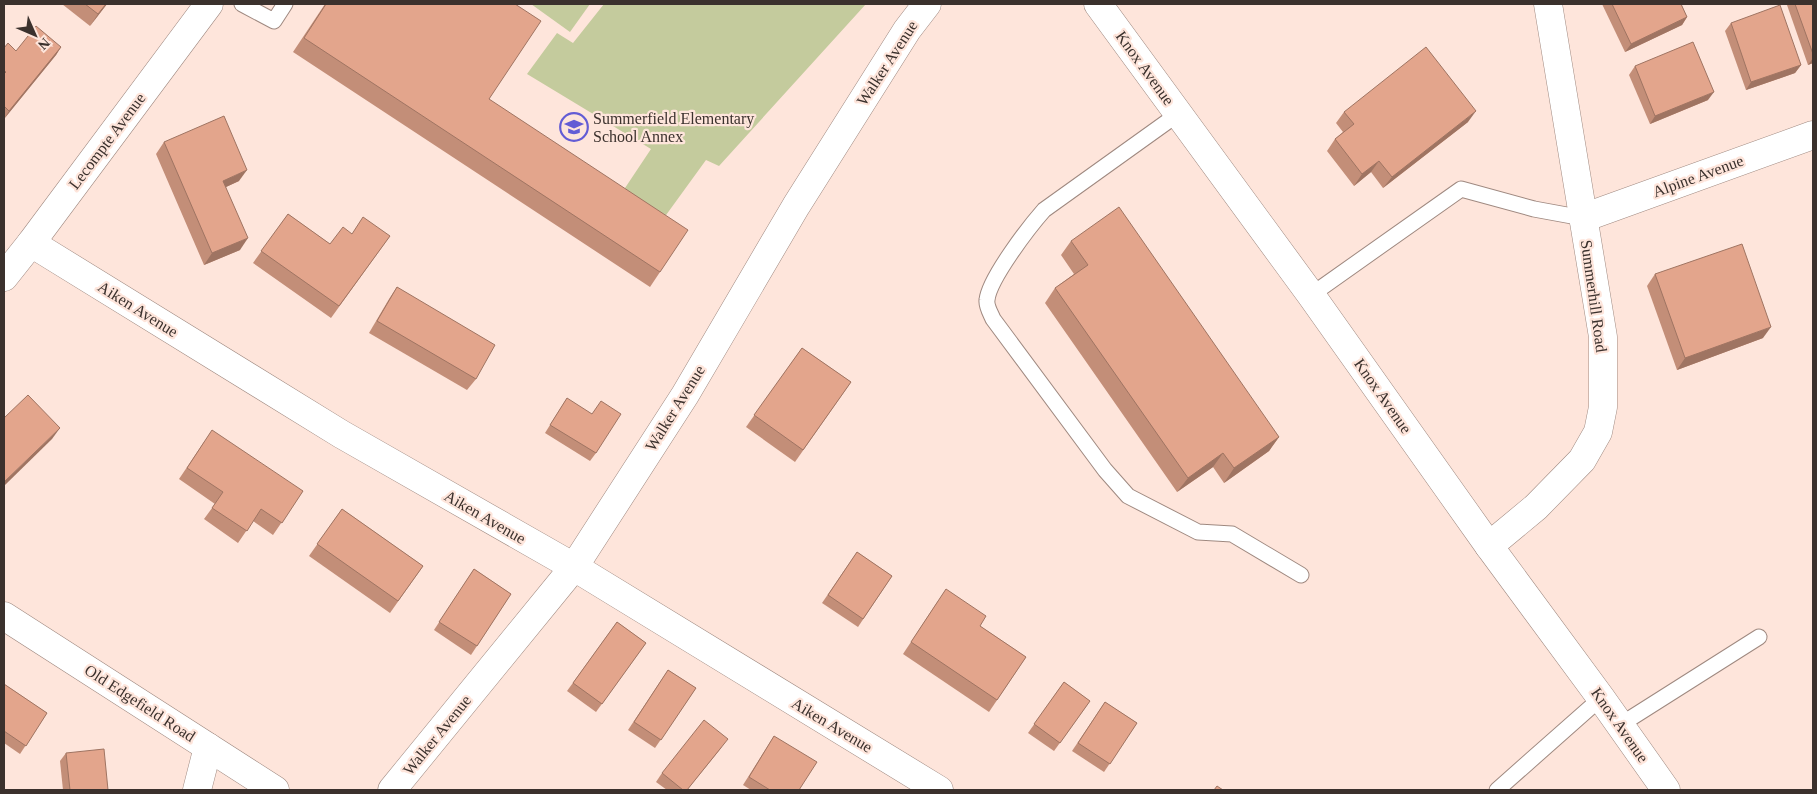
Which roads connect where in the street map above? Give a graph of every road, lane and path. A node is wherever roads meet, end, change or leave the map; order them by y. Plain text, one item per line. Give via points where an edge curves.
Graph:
1 (209, 4) edge
2 (242, 4) edge
3 (285, 4) edge
4 (927, 4) edge
5 (1098, 4) edge
6 (1548, 4) edge
7 (1178, 114) junction
8 (1813, 135) edge
9 (1583, 218) junction
10 (31, 243) junction
11 (4, 277) edge
12 (1311, 295) junction
13 (1489, 546) junction
14 (574, 567) junction
15 (1301, 575) dead end
16 (4, 616) edge
17 (1759, 637) dead end
18 (1601, 698) junction
19 (1620, 725) junction
20 (208, 747) junction
21 (197, 790) edge
22 (275, 790) edge
23 (392, 790) edge
24 (939, 790) edge
25 (1497, 790) edge
26 (1666, 790) edge

1 - 10 street, Lecompte Avenue
2 - 3 lane via 274,22
4 - 14 street, Walker Avenue via 828,155 685,395
5 - 7 street, Knox Avenue
6 - 9 street, Summerhill Road
7 - 12 street, Knox Avenue
7 - 15 lane via 1044,210 1026,230 994,282 987,301 993,319 1105,470 1128,496 1198,532 1232,534
8 - 9 street, Alpine Avenue
9 - 12 lane via 1461,189
9 - 13 street, Summerhill Road via 1603,336 1603,407 1598,432 1582,460 1536,507
10 - 11 street, Lecompte Avenue
10 - 14 street, Aiken Avenue via 341,434
12 - 13 street, Knox Avenue
13 - 18 street, Knox Avenue
14 - 23 street, Walker Avenue
14 - 24 street, Aiken Avenue
16 - 20 street, Old Edgefield Road
17 - 19 lane
18 - 19 street, Knox Avenue
18 - 25 lane
19 - 26 street, Knox Avenue
20 - 21 street
20 - 22 street, Old Edgefield Road

